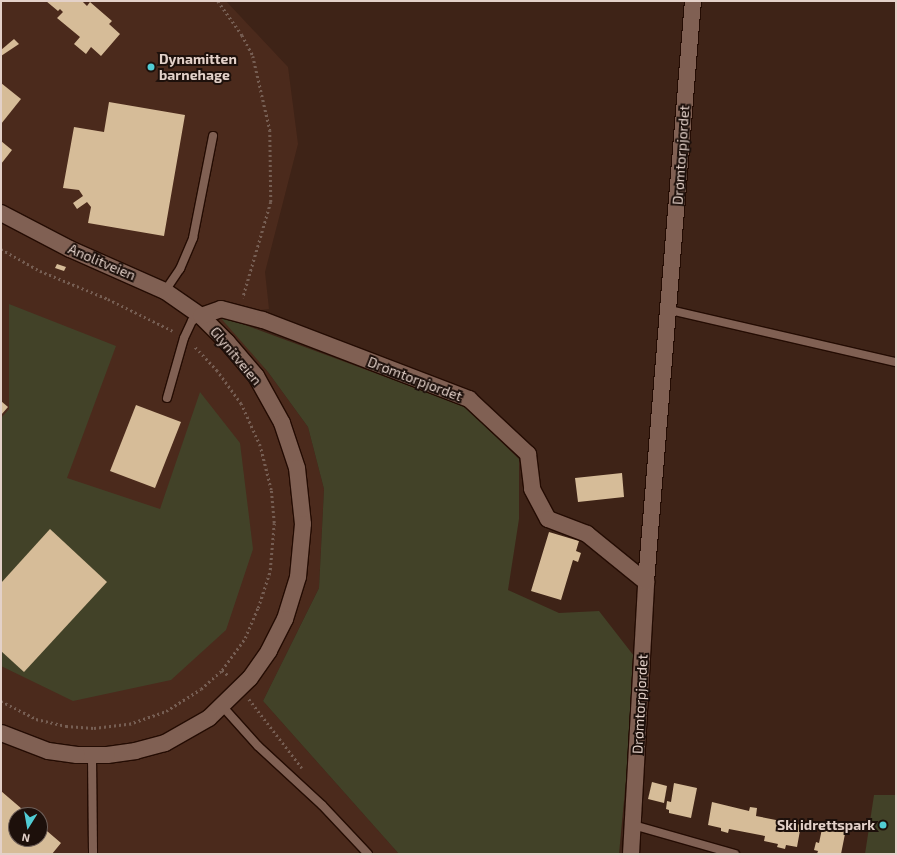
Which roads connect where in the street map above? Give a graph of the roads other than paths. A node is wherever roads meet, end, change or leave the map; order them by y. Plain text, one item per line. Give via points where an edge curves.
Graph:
1 (693, 1) edge
2 (213, 136) dead end
3 (1, 213) edge
4 (165, 291) junction
5 (670, 310) junction
6 (201, 316) junction
7 (896, 362) edge
8 (167, 398) dead end
9 (646, 582) junction
10 (223, 707) junction
11 (1, 733) edge
12 (92, 756) junction
13 (633, 825) junction
14 (93, 854) edge
15 (368, 854) edge
16 (631, 854) edge
17 (735, 854) edge

1 - 5 street, Drømtorpjordet
2 - 4 lane via 193,238 180,269
3 - 4 street, Anolitveien via 64,246
4 - 6 street, Anolitveien
5 - 7 lane
5 - 9 street, Drømtorpjordet
6 - 8 lane via 192,321 184,338
6 - 9 street, Drømtorpjordet via 221,309 264,320 469,399 528,454 532,489 548,519 587,534
6 - 10 street, Glynitveien via 243,359 266,391 288,439 300,485 302,542 293,598 269,651 241,689
9 - 13 street, Drømtorpjordet
10 - 12 street, Glynitveien via 194,728 164,743 136,751
10 - 15 lane via 258,746 322,805
11 - 12 street, Glynitveien via 48,751
12 - 14 lane
13 - 16 street, Drømtorpjordet
13 - 17 lane

